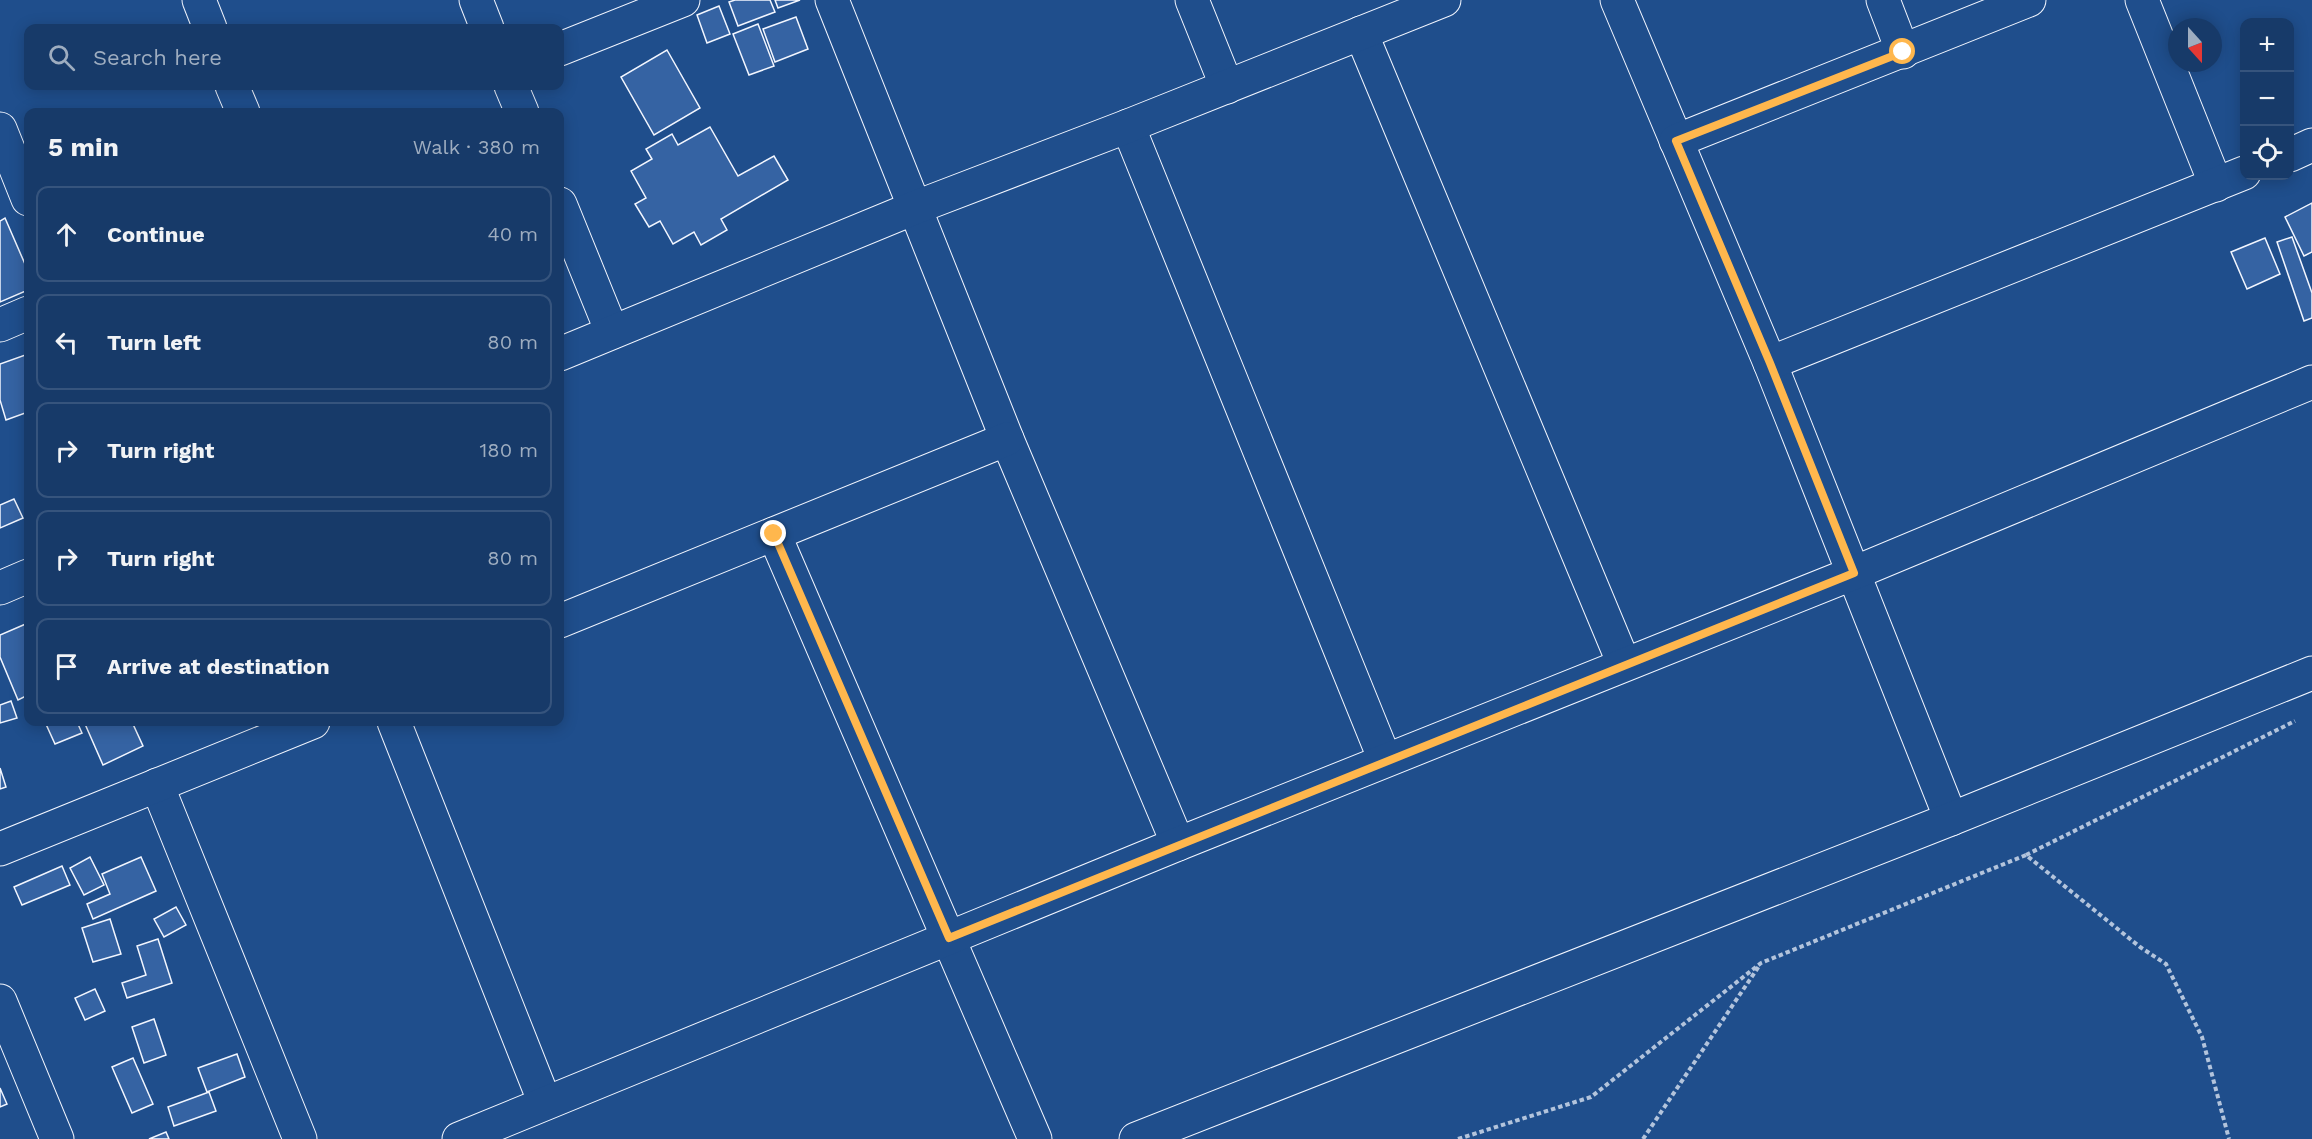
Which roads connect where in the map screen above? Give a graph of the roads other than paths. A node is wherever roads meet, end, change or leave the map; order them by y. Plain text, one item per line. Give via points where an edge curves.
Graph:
1 (198, 0) edge
2 (476, 0) edge
3 (683, 0) edge
4 (832, 0) edge
5 (1192, 0) edge
6 (1444, 0) edge
7 (1617, 0) edge
8 (1883, 0) edge
9 (2029, 0) edge
10 (2142, 0) edge
11 (208, 24) edge
12 (486, 24) edge
13 (1361, 33) junction
14 (564, 47) edge
15 (1903, 52) junction
16 (1227, 87) junction
17 (234, 90) edge
18 (512, 90) edge
19 (241, 108) edge
20 (520, 108) edge
21 (1128, 126) junction
22 (0, 129) edge
23 (1676, 141) junction
24 (2312, 145) edge
25 (2294, 152) edge
26 (2230, 179) edge
27 (24, 190) edge
28 (914, 208) junction
29 (564, 214) edge
30 (24, 315) edge
31 (0, 325) edge
32 (612, 332) junction
33 (564, 352) edge
34 (1770, 363) junction
35 (2312, 382) edge
36 (1007, 439) junction
37 (774, 534) junction
38 (1854, 573) junction
39 (24, 578) edge
40 (0, 588) edge
41 (564, 619) edge
42 (1624, 664) junction
43 (2312, 673) edge
44 (303, 726) edge
45 (396, 726) edge
46 (1385, 760) junction
47 (158, 785) junction
48 (1951, 819) junction
49 (1178, 844) junction
50 (0, 849) edge
51 (949, 938) junction
52 (0, 1001) edge
53 (545, 1103) junction
54 (57, 1139) edge
55 (300, 1139) edge
56 (459, 1139) edge
57 (1035, 1139) edge
58 (1136, 1139) edge

1 - 11 street
2 - 12 street
3 - 14 street
4 - 28 street
5 - 16 street
6 - 13 street
7 - 23 street
8 - 15 street
9 - 15 street
10 - 26 street
13 - 16 street
13 - 42 street
15 - 23 street
16 - 21 street
17 - 19 street
18 - 20 street
21 - 28 street
21 - 46 street
22 - 27 street
23 - 34 street
24 - 25 street
26 - 34 street
28 - 32 street
28 - 36 street
29 - 32 street
30 - 31 street
32 - 33 street
34 - 38 street
35 - 38 street
36 - 37 street
36 - 49 street
37 - 41 street
37 - 51 street
38 - 42 street
38 - 48 street
39 - 40 street
42 - 46 street
43 - 48 street
44 - 47 street
45 - 53 street
46 - 49 street
47 - 50 street
47 - 55 street
48 - 58 street
49 - 51 street
51 - 53 street
51 - 57 street
52 - 54 street
53 - 56 street

